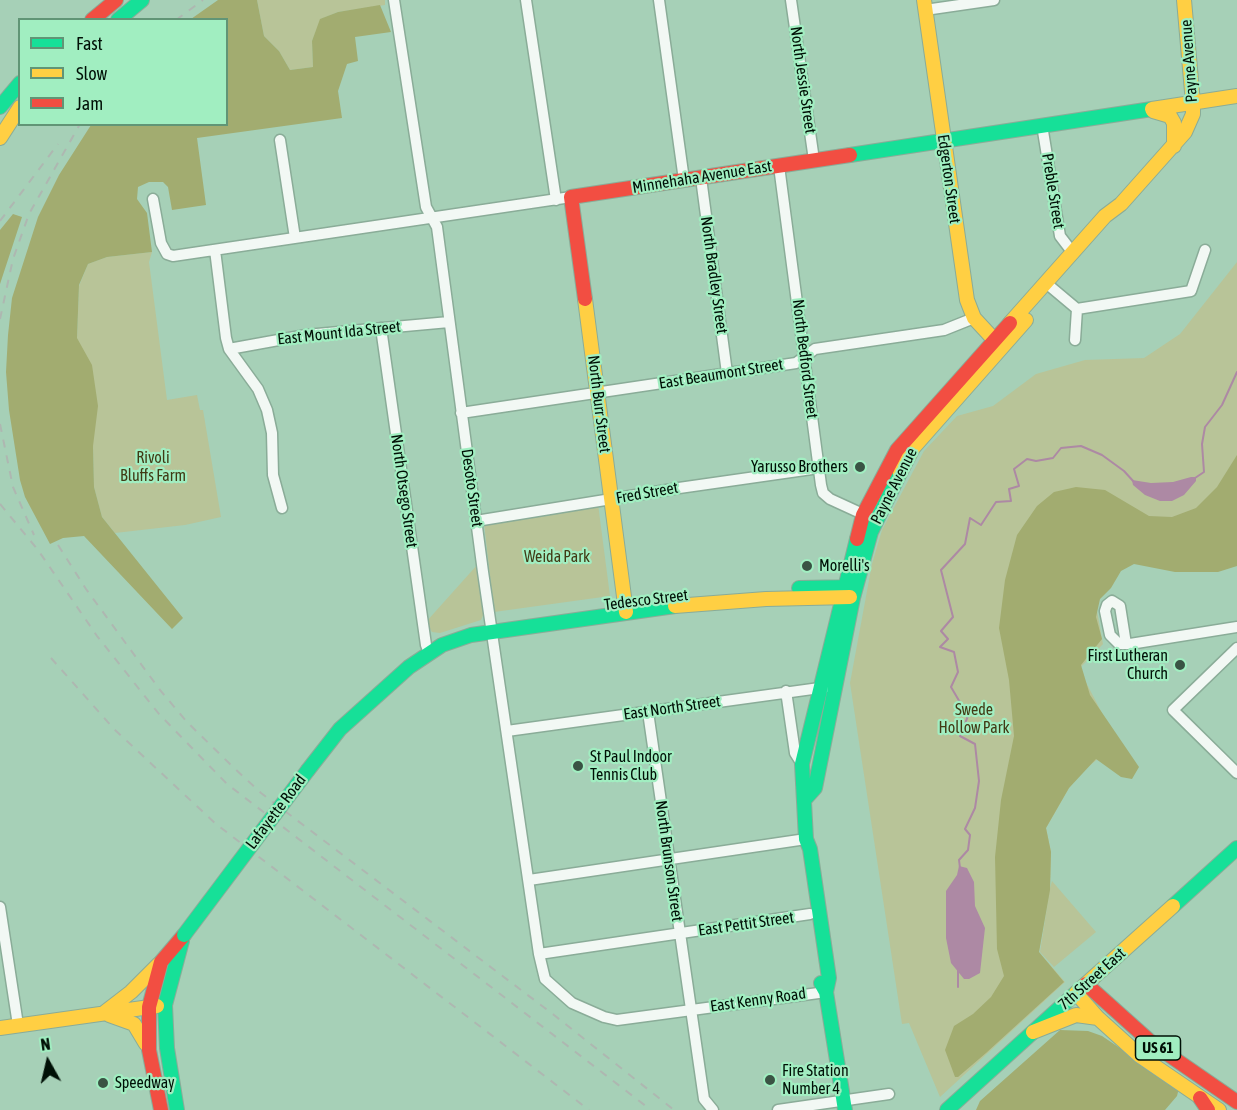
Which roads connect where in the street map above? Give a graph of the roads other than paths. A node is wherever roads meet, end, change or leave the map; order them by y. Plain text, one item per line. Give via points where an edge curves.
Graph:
1 (116, 0) edge
2 (142, 0) edge
3 (393, 0) edge
4 (526, 0) edge
5 (659, 0) edge
6 (791, 0) edge
7 (994, 0) edge
8 (1184, 0) edge
9 (925, 5) edge
10 (94, 18) edge
11 (120, 18) edge
12 (18, 85) edge
13 (1237, 96) edge
14 (1193, 103) junction
15 (0, 107) edge
16 (18, 110) edge
17 (1144, 110) junction
18 (1042, 126) junction
19 (0, 138) edge
20 (280, 140) dead end
21 (944, 140) junction
22 (1174, 146) junction
23 (814, 160) junction
24 (779, 166) junction
25 (701, 178) junction
26 (684, 180) junction
27 (571, 197) junction
28 (153, 200) dead end
29 (556, 200) junction
30 (1121, 204) junction
31 (432, 217) junction
32 (295, 237) junction
33 (215, 250) junction
34 (1205, 250) dead end
35 (1073, 253) junction
36 (1050, 286) junction
37 (1077, 309) junction
38 (974, 318) junction
39 (449, 322) junction
40 (381, 328) junction
41 (1075, 340) dead end
42 (997, 343) junction
43 (229, 349) junction
44 (805, 356) junction
45 (727, 373) junction
46 (598, 393) junction
47 (461, 413) junction
48 (819, 468) junction
49 (611, 499) junction
50 (282, 508) dead end
51 (869, 517) junction
52 (476, 521) junction
53 (849, 592) junction
54 (625, 607) junction
55 (491, 627) junction
56 (1237, 627) edge
57 (441, 642) joint
58 (1126, 644) dead end
59 (1237, 648) edge
60 (428, 649) junction
61 (821, 686) junction
62 (836, 689) junction
63 (786, 692) junction
64 (648, 712) junction
65 (507, 731) junction
66 (802, 764) junction
67 (1237, 773) edge
68 (806, 798) junction
69 (806, 839) junction
70 (1237, 848) edge
71 (669, 860) junction
72 (529, 880) junction
73 (0, 907) edge
74 (810, 914) junction
75 (680, 934) junction
76 (184, 935) junction
77 (539, 954) junction
78 (161, 962) junction
79 (545, 979) joint
80 (1081, 989) junction
81 (826, 992) junction
82 (165, 1005) junction
83 (149, 1007) junction
84 (691, 1010) junction
85 (103, 1013) junction
86 (1098, 1018) junction
87 (18, 1025) junction
88 (0, 1028) edge
89 (1032, 1032) junction
90 (149, 1050) junction
91 (889, 1094) dead end
92 (1237, 1102) edge
93 (1204, 1104) edge
94 (845, 1106) edge
95 (161, 1110) edge
96 (177, 1110) edge
97 (713, 1110) edge
98 (778, 1110) edge
99 (947, 1110) edge
100 (1219, 1110) edge

1 - 10 street
2 - 11 street
3 - 31 street, Desoto Street via 426,207
4 - 29 street
5 - 26 street
6 - 23 street, North Jessie Street
7 - 9 street
8 - 14 street, Payne Avenue
9 - 21 street, Edgerton Street
12 - 15 street
13 - 14 street, Minnehaha Avenue East
14 - 17 street, Minnehaha Avenue East
14 - 22 street, Payne Avenue via 1191,120
16 - 19 street
17 - 18 street, Minnehaha Avenue East
17 - 22 street via 1170,116 1174,123
18 - 21 street, Minnehaha Avenue East
18 - 35 street, Preble Street via 1060,236
20 - 32 street
21 - 23 street, Minnehaha Avenue East
21 - 38 street, Edgerton Street via 965,289
22 - 30 street, Payne Avenue
23 - 24 street, Minnehaha Avenue East
24 - 25 street, Minnehaha Avenue East
24 - 44 street, North Bedford Street
25 - 26 street, Minnehaha Avenue East
25 - 45 street, North Bradley Street
26 - 27 street, Minnehaha Avenue East
27 - 29 street, Minnehaha Avenue East
27 - 46 street, North Burr Street
28 - 33 street, Minnehaha Avenue East via 161,243 167,254
29 - 31 street, Minnehaha Avenue East
30 - 35 street, Payne Avenue via 1105,216
30 - 36 street, Payne Avenue via 1112,222
31 - 32 street, Minnehaha Avenue East
31 - 39 street, Desoto Street via 437,226
32 - 33 street, Minnehaha Avenue East
33 - 43 street
34 - 37 street via 1191,291
35 - 36 street, Payne Avenue
36 - 37 street
36 - 42 street, Payne Avenue
37 - 41 street
38 - 42 street, Edgerton Street
38 - 44 street, East Beaumont Street via 944,330 815,349
39 - 40 street, East Mount Ida Street
39 - 47 street, Desoto Street
40 - 43 street, East Mount Ida Street via 299,336
40 - 60 street, North Otsego Street
42 - 51 street, Payne Avenue via 913,448
43 - 50 street via 252,378 267,411 273,475
44 - 45 street, East Beaumont Street via 796,363
44 - 48 street, North Bedford Street
45 - 46 street, East Beaumont Street
46 - 47 street, East Beaumont Street
46 - 49 street, North Burr Street
47 - 52 street, Desoto Street
48 - 49 street, Fred Street
48 - 51 street, North Bedford Street via 827,496
49 - 52 street, Fred Street
49 - 54 street, North Burr Street
51 - 53 street, Payne Avenue
52 - 55 street, Desoto Street
53 - 54 street, Tedesco Street
53 - 61 street, Payne Avenue
53 - 62 street, Payne Avenue
54 - 55 street, Tedesco Street
55 - 57 street, Tedesco Street
55 - 65 street, Desoto Street
56 - 58 street
57 - 60 street, Lafayette Road
59 - 67 street via 1173,710
60 - 76 street, Lafayette Road, bridge via 340,729
61 - 62 street, East North Street
61 - 63 street, East North Street
61 - 66 street, Payne Avenue
62 - 68 street, Payne Avenue via 815,789
63 - 64 street, East North Street
63 - 66 street, Payne Avenue via 795,753
64 - 65 street, East North Street
64 - 71 street, North Brunson Street
65 - 72 street, Desoto Street
66 - 68 street, Payne Avenue via 801,785
68 - 69 street, Payne Avenue
69 - 71 street
69 - 74 street, Payne Avenue via 800,850
69 - 81 street, Payne Avenue via 829,978
70 - 80 street, 7th Street East
71 - 72 street
71 - 75 street, North Brunson Street
72 - 77 street, Desoto Street
73 - 87 street
74 - 75 street, East Pettit Street
74 - 81 street, Payne Avenue via 819,980
75 - 77 street, East Pettit Street
75 - 84 street, North Brunson Street
76 - 78 street, Lafayette Road
76 - 82 street, Lafayette Road
77 - 79 street, Desoto Street
78 - 83 street, Lafayette Road
78 - 85 street
79 - 84 street, East Kenny Road via 572,1003 609,1019
80 - 86 street, US 61
80 - 89 street, 7th Street East
80 - 92 street, US 61
81 - 84 street, East Kenny Road
81 - 94 street, Payne Avenue
82 - 83 street
82 - 96 street, Lafayette Road
83 - 85 street
83 - 90 street, Lafayette Road
84 - 97 street, North Brunson Street via 704,1099
85 - 87 street
85 - 90 street via 135,1024
86 - 89 street via 1076,1015
86 - 93 street, US 61 via 1140,1056
87 - 88 street
89 - 99 street, 7th Street East
90 - 95 street, Lafayette Road
91 - 94 street
93 - 100 street, US 61
94 - 98 street

